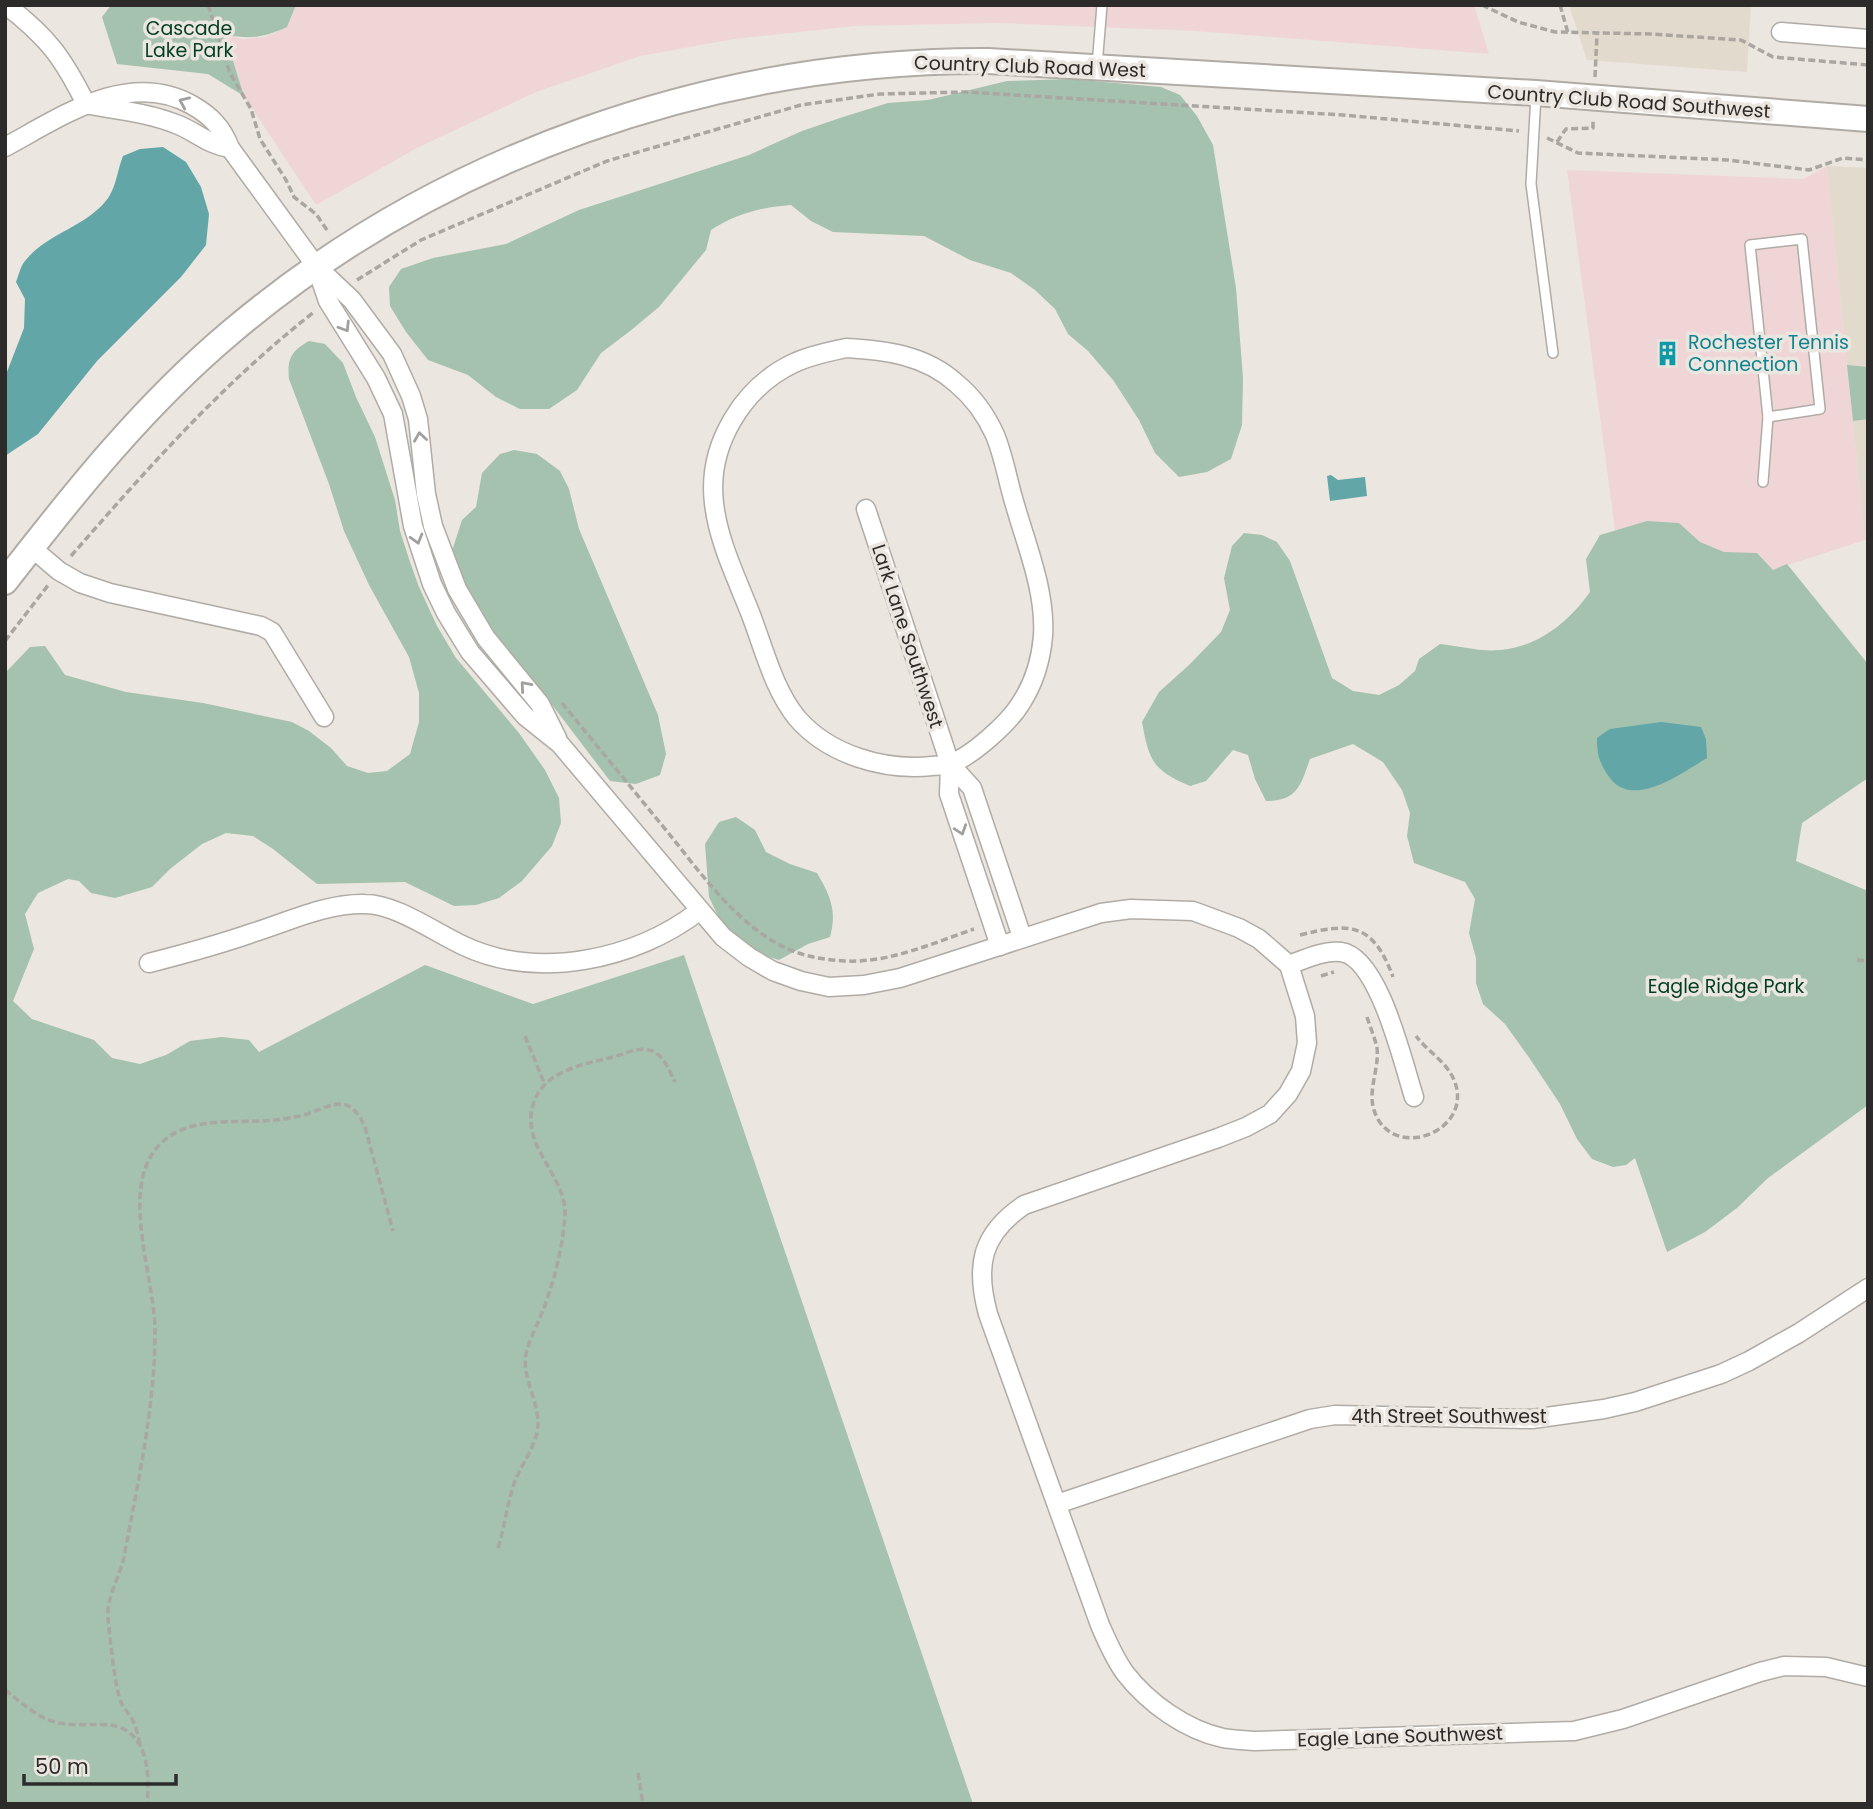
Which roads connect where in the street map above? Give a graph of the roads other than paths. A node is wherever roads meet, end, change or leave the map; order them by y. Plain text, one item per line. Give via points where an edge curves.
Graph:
1 (6, 5) edge
2 (1102, 5) edge
3 (1781, 33) dead end
4 (1868, 38) edge
5 (1097, 66) junction
6 (1391, 84) joint
7 (1536, 93) junction
8 (86, 104) junction
9 (1868, 119) edge
10 (5, 148) edge
11 (316, 266) junction
12 (1553, 353) dead end
13 (1768, 417) junction
14 (1763, 482) dead end
15 (866, 509) dead end
16 (32, 548) junction
17 (5, 582) edge
18 (324, 716) dead end
19 (561, 744) junction
20 (950, 764) junction
21 (699, 911) junction
22 (1022, 937) junction
23 (1000, 946) junction
24 (149, 963) dead end
25 (1289, 965) junction
26 (1414, 1097) dead end
27 (1868, 1288) edge
28 (1057, 1504) junction
29 (1868, 1677) edge

1 - 8 street via 50,43
2 - 5 lane
3 - 4 street
5 - 6 main road, Country Club Road West
5 - 11 main road, Country Club Road West via 905,63 716,91 617,118 523,155 428,200
6 - 7 main road, Country Club Road Southwest
7 - 9 main road, Country Club Road Southwest
7 - 12 lane via 1531,184
8 - 10 street
8 - 11 street via 161,118 216,146 230,148
11 - 16 main road, Country Club Road West via 230,332 164,394
19 -> 11 street via 540,704 486,638 457,589 433,526 418,419 402,374 352,300
11 -> 19 street via 328,301 388,400 413,526 446,613 471,652 526,716
13 - 13 lane via 1820,409 1802,239 1750,245
13 - 14 lane
15 - 20 street, Lark Lane Southwest
16 - 17 main road, Country Club Road West
16 - 18 street via 80,583 272,632
19 - 21 street
20 - 20 street via 1009,721 1041,658 1039,588 996,438 971,397 936,368 880,349 819,353 769,378 728,426 713,476 718,528 776,680 798,719 858,759 919,767
20 - 22 street, Lark Lane Southwest via 972,788
20 -> 23 street, Lark Lane Southwest via 949,794
21 - 23 street via 749,957 801,982 829,987 900,978
21 - 24 street via 657,937 612,952 533,964 465,946 392,910 344,905
22 - 23 street
22 - 25 street via 1101,913 1193,911 1259,939
25 - 26 street via 1329,952 1344,952 1358,959 1377,985
25 - 28 street, Eagle Lane Southwest via 1305,1016 1307,1043 1301,1071 1289,1094 1270,1114 1218,1138 1024,1205 995,1230 985,1248 981,1289
27 - 28 street, 4th Street Southwest via 1749,1361 1635,1402 1532,1419 1335,1415 1310,1419
28 - 29 street, Eagle Lane Southwest via 1100,1625 1124,1671 1174,1716 1223,1738 1255,1741 1574,1731 1784,1666 1826,1667

